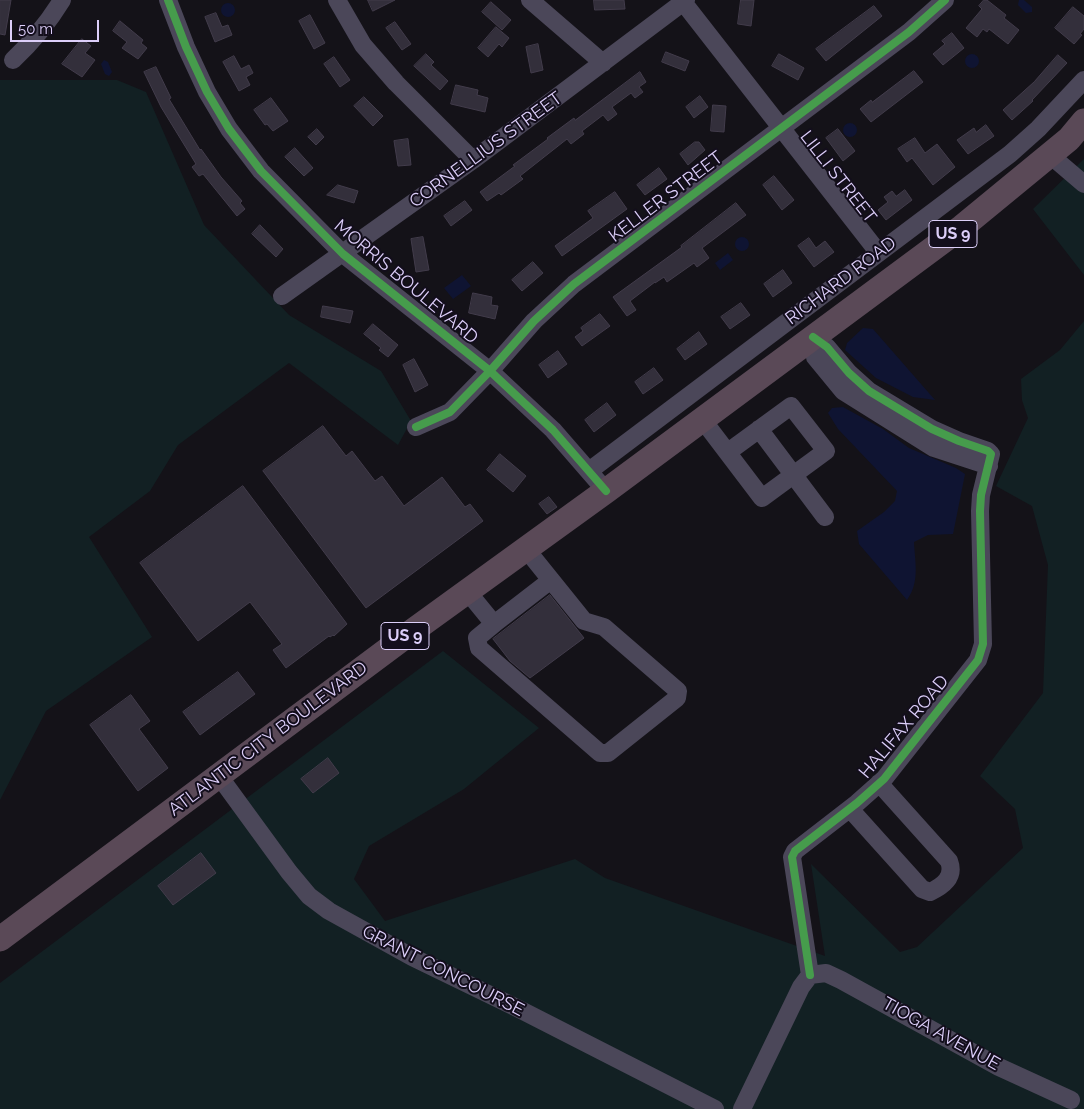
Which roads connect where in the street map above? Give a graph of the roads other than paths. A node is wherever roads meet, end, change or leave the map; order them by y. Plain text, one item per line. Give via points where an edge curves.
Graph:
1 (62, 0) edge
2 (168, 0) edge
3 (337, 0) edge
4 (530, 0) edge
5 (945, 0) edge
6 (685, 1) edge
7 (13, 60) dead end
8 (603, 63) junction
9 (1084, 80) edge
10 (1084, 121) edge
11 (782, 129) junction
12 (1050, 155) junction
13 (473, 160) junction
14 (1084, 184) edge
15 (878, 252) junction
16 (343, 254) junction
17 (282, 296) dead end
18 (813, 336) junction
19 (490, 371) junction
20 (702, 419) junction
21 (416, 427) dead end
22 (759, 429) junction
23 (728, 452) junction
24 (589, 471) junction
25 (794, 475) junction
26 (606, 491) junction
27 (825, 517) dead end
28 (526, 549) junction
29 (551, 580) junction
30 (467, 591) junction
31 (494, 624) junction
32 (219, 776) junction
33 (879, 783) junction
34 (850, 809) junction
35 (0, 939) edge
36 (810, 975) junction
37 (1071, 1100) dead end
38 (715, 1109) edge
39 (742, 1109) edge

1 - 7 street via 33,41
2 - 16 street, MORRIS BOULEVARD via 207,92 229,129 261,171
3 - 13 street via 363,45
4 - 8 street
5 - 11 street, KELLER STREET via 909,32
6 - 8 street, CORNELLIUS STREET
6 - 11 street, LILLI STREET
8 - 13 street, CORNELLIUS STREET
9 - 15 street, RICHARD ROAD via 1038,130 1010,154
10 - 12 highway, ATLANTIC CITY BOULEVARD / US 9
11 - 15 street, LILLI STREET
11 - 19 street, KELLER STREET via 574,284 534,321
12 - 14 street
12 - 18 highway, ATLANTIC CITY BOULEVARD / US 9 via 962,227
13 - 16 street, CORNELLIUS STREET
15 - 24 street, RICHARD ROAD
16 - 17 street, CORNELLIUS STREET
16 - 19 street, MORRIS BOULEVARD
18 - 20 highway, ATLANTIC CITY BOULEVARD / US 9
18 - 33 street, HALIFAX ROAD via 815,357 843,391 934,448 982,459 975,478 981,495 981,653 971,670
19 - 21 street, KELLER STREET via 450,412
19 - 24 street, MORRIS BOULEVARD via 553,430
20 - 23 street
20 - 26 highway, ATLANTIC CITY BOULEVARD / US 9
22 - 23 street
22 - 25 street
22 - 25 street via 791,406 826,451
23 - 25 street via 762,498
24 - 26 street, MORRIS BOULEVARD
25 - 27 street
26 - 28 highway, ATLANTIC CITY BOULEVARD / US 9
28 - 29 street
28 - 30 highway, ATLANTIC CITY BOULEVARD / US 9
29 - 31 street
29 - 31 street via 584,621 604,627 678,691 677,698 608,754 600,753 479,648 477,638
30 - 31 street
30 - 32 highway, ATLANTIC CITY BOULEVARD / US 9
32 - 35 highway, ATLANTIC CITY BOULEVARD / US 9
32 - 38 street, GRANT CONCOURSE via 289,872 309,896 329,911 412,957
33 - 34 street, HALIFAX ROAD
33 - 34 street via 949,861 952,868 939,888 930,892 922,889
34 - 36 street, HALIFAX ROAD via 795,850 792,857
36 - 37 street, TIOGA AVENUE via 826,973 841,980 999,1067
36 - 39 street via 801,986

